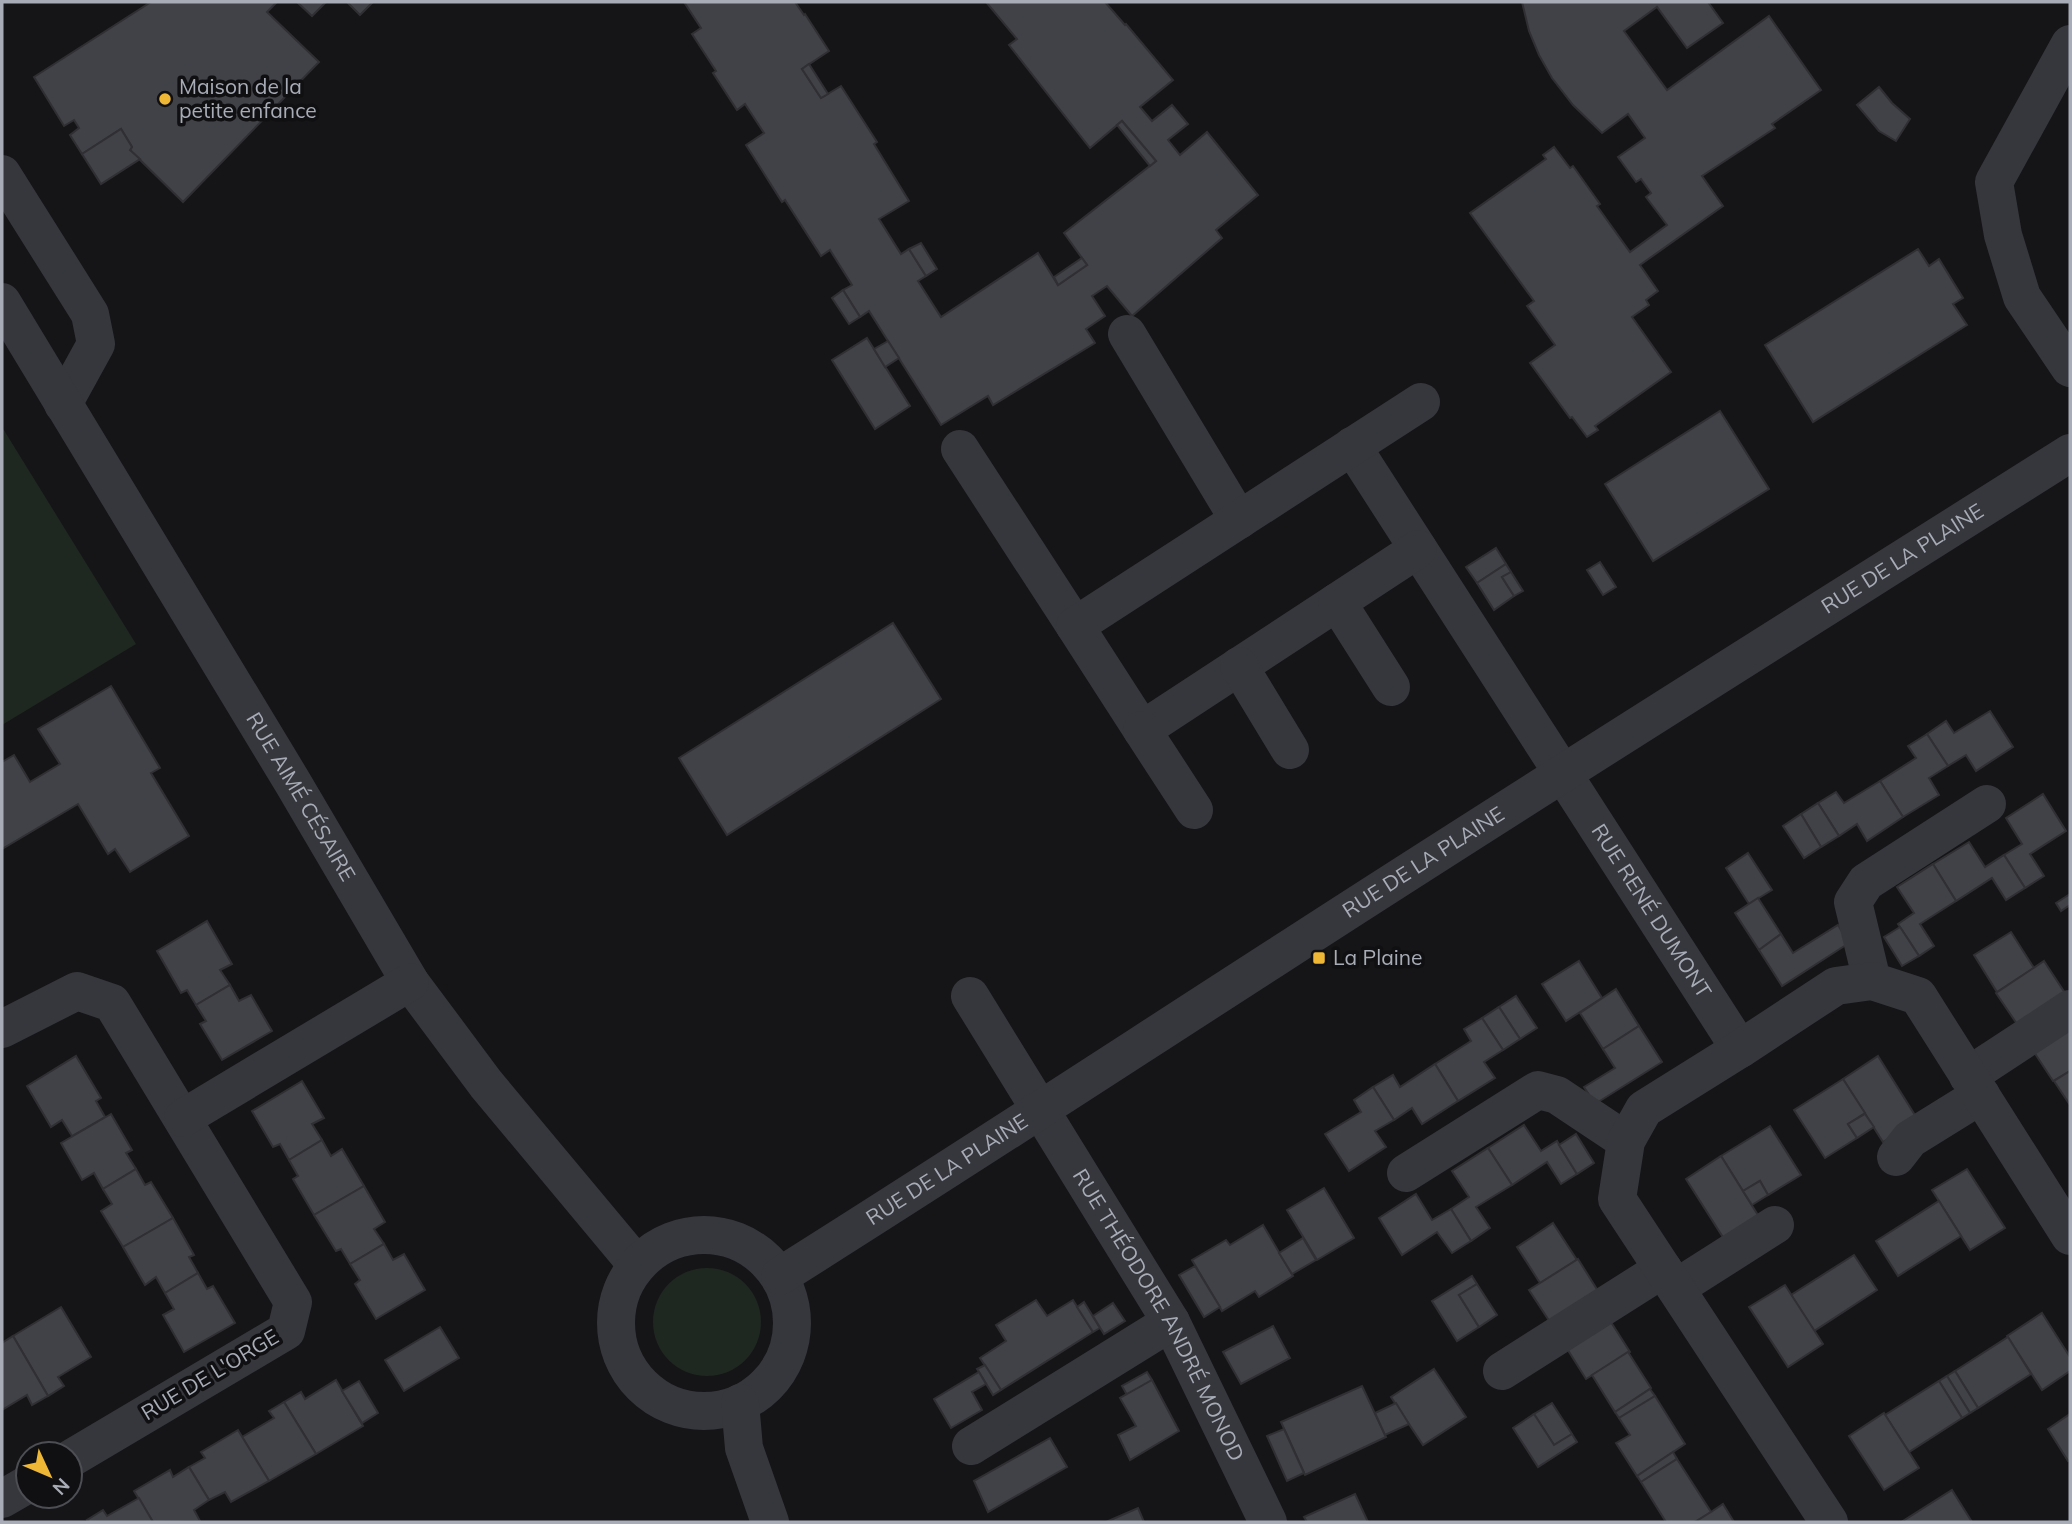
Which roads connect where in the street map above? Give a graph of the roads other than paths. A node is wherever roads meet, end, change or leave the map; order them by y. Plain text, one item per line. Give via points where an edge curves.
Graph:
1 (2070, 44) edge
2 (2, 174) edge
3 (2, 302) edge
4 (1127, 334) dead end
5 (2070, 368) edge
6 (1422, 402) dead end
7 (63, 404) junction
8 (1352, 446) junction
9 (960, 449) dead end
10 (2070, 453) edge
11 (1239, 520) junction
12 (1419, 549) junction
13 (1337, 602) junction
14 (1074, 626) junction
15 (1239, 666) junction
16 (1391, 687) dead end
17 (1142, 730) junction
18 (1290, 750) dead end
19 (1563, 773) junction
20 (1987, 804) dead end
21 (1194, 810) dead end
22 (1872, 981) junction
23 (410, 982) junction
24 (970, 996) dead end
25 (2070, 1009) edge
26 (5, 1020) edge
27 (1740, 1049) junction
28 (1975, 1086) junction
29 (1040, 1112) junction
30 (183, 1118) junction
31 (1626, 1141) junction
32 (1896, 1157) dead end
33 (1406, 1172) dead end
34 (1775, 1225) dead end
35 (2070, 1236) edge
36 (637, 1265) junction
37 (780, 1276) junction
38 (1669, 1278) junction
39 (1171, 1322) junction
40 (1502, 1371) dead end
41 (740, 1404) junction
42 (971, 1446) dead end
43 (84, 1451) edge
44 (770, 1522) edge
45 (1268, 1522) edge
46 (1829, 1522) edge

1 - 5 street via 1994,182 2003,235 2022,298
2 - 7 street via 90,313 96,344
3 - 7 street, RUE AIMÉ CÉSAIRE
4 - 11 street
6 - 8 street
7 - 23 street, RUE AIMÉ CÉSAIRE
8 - 11 street
8 - 12 street, RUE RENÉ DUMONT
9 - 14 street
10 - 19 street, RUE DE LA PLAINE
11 - 14 street
12 - 13 street
12 - 19 street, RUE RENÉ DUMONT
13 - 15 street
13 - 16 street
14 - 17 street
15 - 17 street
15 - 18 street
17 - 21 street
19 - 27 street, RUE RENÉ DUMONT
19 - 29 street, RUE DE LA PLAINE
20 - 22 street via 1866,882 1859,892 1853,902
22 - 27 street via 1836,986
22 - 28 street via 1918,996
23 - 30 street
23 - 36 street, RUE AIMÉ CÉSAIRE via 486,1084
24 - 29 street, RUE THÉODORE ANDRÉ MONOD
25 - 28 street
26 - 30 street, RUE DE L'ORGE via 77,991 112,1003
27 - 31 street via 1643,1109
28 - 32 street via 1910,1139
28 - 35 street
29 - 37 street, RUE DE LA PLAINE
29 - 39 street, RUE THÉODORE ANDRÉ MONOD
30 - 43 street, RUE DE L'ORGE via 293,1302 286,1331
31 - 33 street via 1557,1095 1538,1090
31 - 38 street via 1617,1199
34 - 38 street
36 - 37 street via 658,1247 683,1236 711,1234 738,1241 761,1255
36 - 41 street via 621,1290 615,1320 619,1350 633,1376 654,1396 681,1408 711,1411
37 - 41 street via 790,1304 791,1334 783,1363 765,1387
38 - 40 street
38 - 46 street
39 - 42 street
39 - 45 street, RUE THÉODORE ANDRÉ MONOD
41 - 44 street via 744,1448

